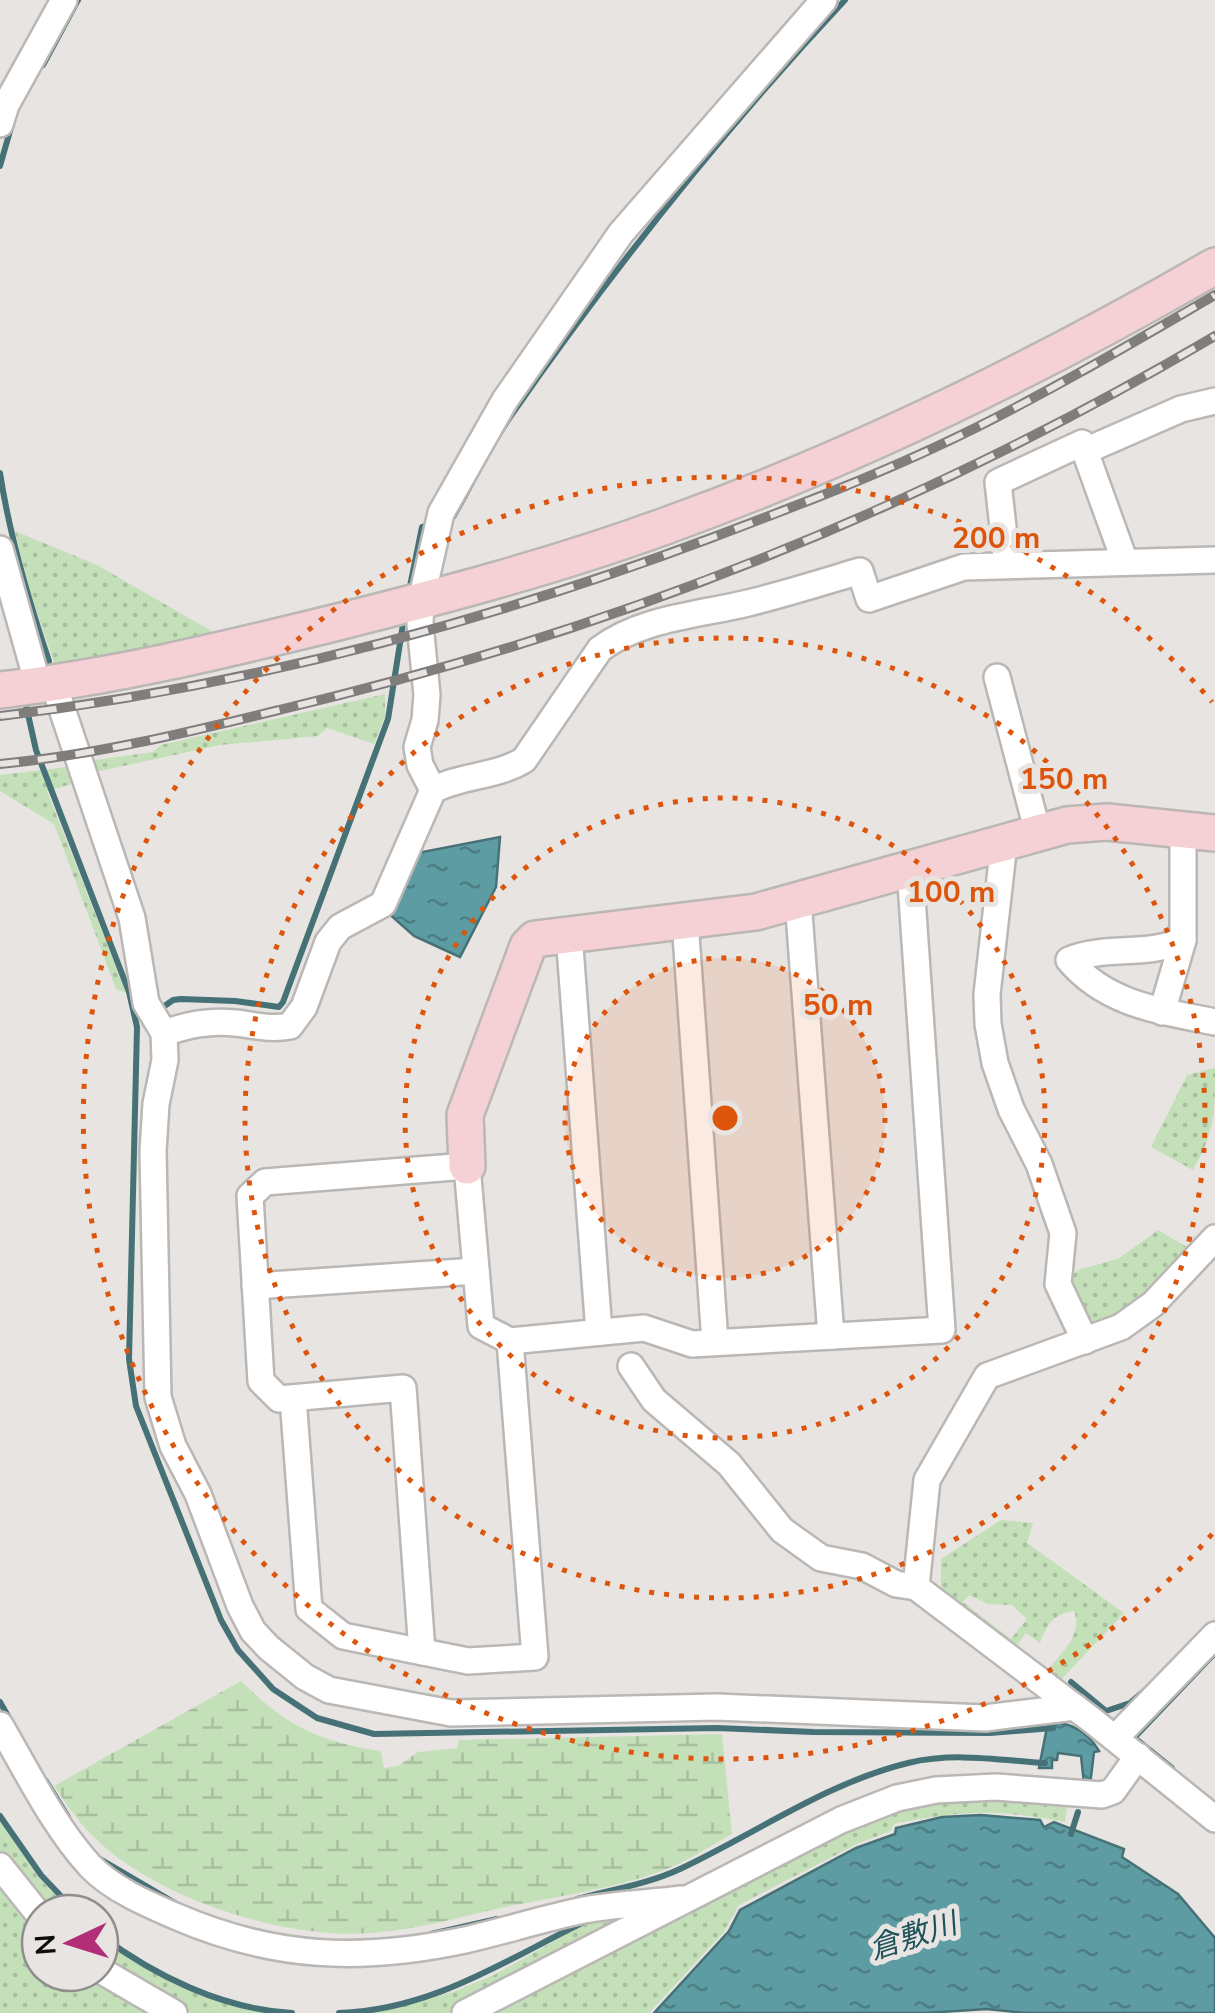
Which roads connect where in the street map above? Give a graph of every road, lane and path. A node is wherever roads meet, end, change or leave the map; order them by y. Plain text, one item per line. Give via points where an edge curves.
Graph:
1 (64, 0) edge
2 (824, 0) edge
3 (0, 124) edge
4 (1215, 266) edge
5 (1215, 401) edge
6 (1084, 451) junction
7 (0, 549) edge
8 (1215, 560) edge
9 (1125, 562) junction
10 (1008, 564) junction
11 (410, 604) junction
12 (997, 677) dead end
13 (46, 684) junction
14 (0, 690) edge
15 (433, 790) junction
16 (1199, 832) edge
17 (1038, 833) junction
18 (1004, 843) junction
19 (910, 869) junction
20 (798, 900) junction
21 (685, 921) junction
22 (569, 934) junction
23 (1183, 940) junction
24 (1162, 1012) junction
25 (156, 1021) junction
26 (1215, 1022) edge
27 (467, 1166) junction
28 (1215, 1238) edge
29 (476, 1271) junction
30 (256, 1286) junction
31 (599, 1332) junction
32 (831, 1336) junction
33 (510, 1341) junction
34 (715, 1342) junction
35 (1085, 1342) junction
36 (631, 1366) dead end
37 (293, 1398) junction
38 (916, 1587) junction
39 (1215, 1635) edge
40 (422, 1652) junction
41 (1075, 1707) junction
42 (0, 1725) edge
43 (1115, 1738) junction
44 (1138, 1756) junction
45 (1215, 1818) edge
46 (0, 1866) edge
47 (22, 1893) edge
48 (682, 1899) junction
49 (120, 1982) edge
50 (174, 2013) edge
51 (466, 2013) edge

1 - 3 street
2 - 11 street via 620,233 505,400 438,522
4 - 11 street via 999,385 828,462 668,526
5 - 6 street
6 - 9 street
6 - 10 street via 1082,443 998,482
7 - 13 street
8 - 9 street
9 - 10 street
10 - 15 street via 964,568 869,600 860,571 616,637 600,649 524,760
11 - 13 street via 227,650
11 - 15 street via 420,624 427,696 417,747
12 - 17 street
13 - 14 street
13 - 25 street via 132,918
15 - 25 street via 382,904 340,926 290,1026
16 - 17 street via 1107,822
16 - 23 street
17 - 18 street
18 - 19 street
18 - 35 street via 986,994 994,1062 1063,1232 1058,1284
19 - 20 street
19 - 32 street via 942,1330
20 - 21 street
20 - 32 street
21 - 22 street
21 - 34 street
22 - 27 street via 528,946 466,1115
22 - 31 street
23 - 24 street
23 - 24 street via 1163,949 1068,960 1126,1001
24 - 26 street
25 - 41 street via 165,1060 153,1150 158,1397 240,1606 252,1631 286,1664 328,1690 427,1711 717,1707 985,1718
27 - 29 street
27 - 30 street via 265,1182 250,1196
28 - 35 street via 1153,1304
29 - 30 street
29 - 33 street via 481,1326
30 - 37 street via 261,1382 280,1399
31 - 33 street
31 - 34 street via 644,1328 692,1344
32 - 34 street
33 - 40 street via 534,1657 468,1661
35 - 38 street via 987,1376 927,1480
36 - 38 street via 654,1400 729,1464 782,1530 821,1558
37 - 40 street via 309,1609 343,1636
37 - 40 street via 403,1388
38 - 41 street
39 - 43 street
41 - 43 street
42 - 48 street via 56,1823 92,1869 142,1902 250,1943 354,1956 451,1943 586,1910
43 - 44 street
44 - 45 street
44 - 48 street via 1113,1791 1102,1794 996,1787 897,1798
46 - 47 street
48 - 51 street
49 - 50 street

